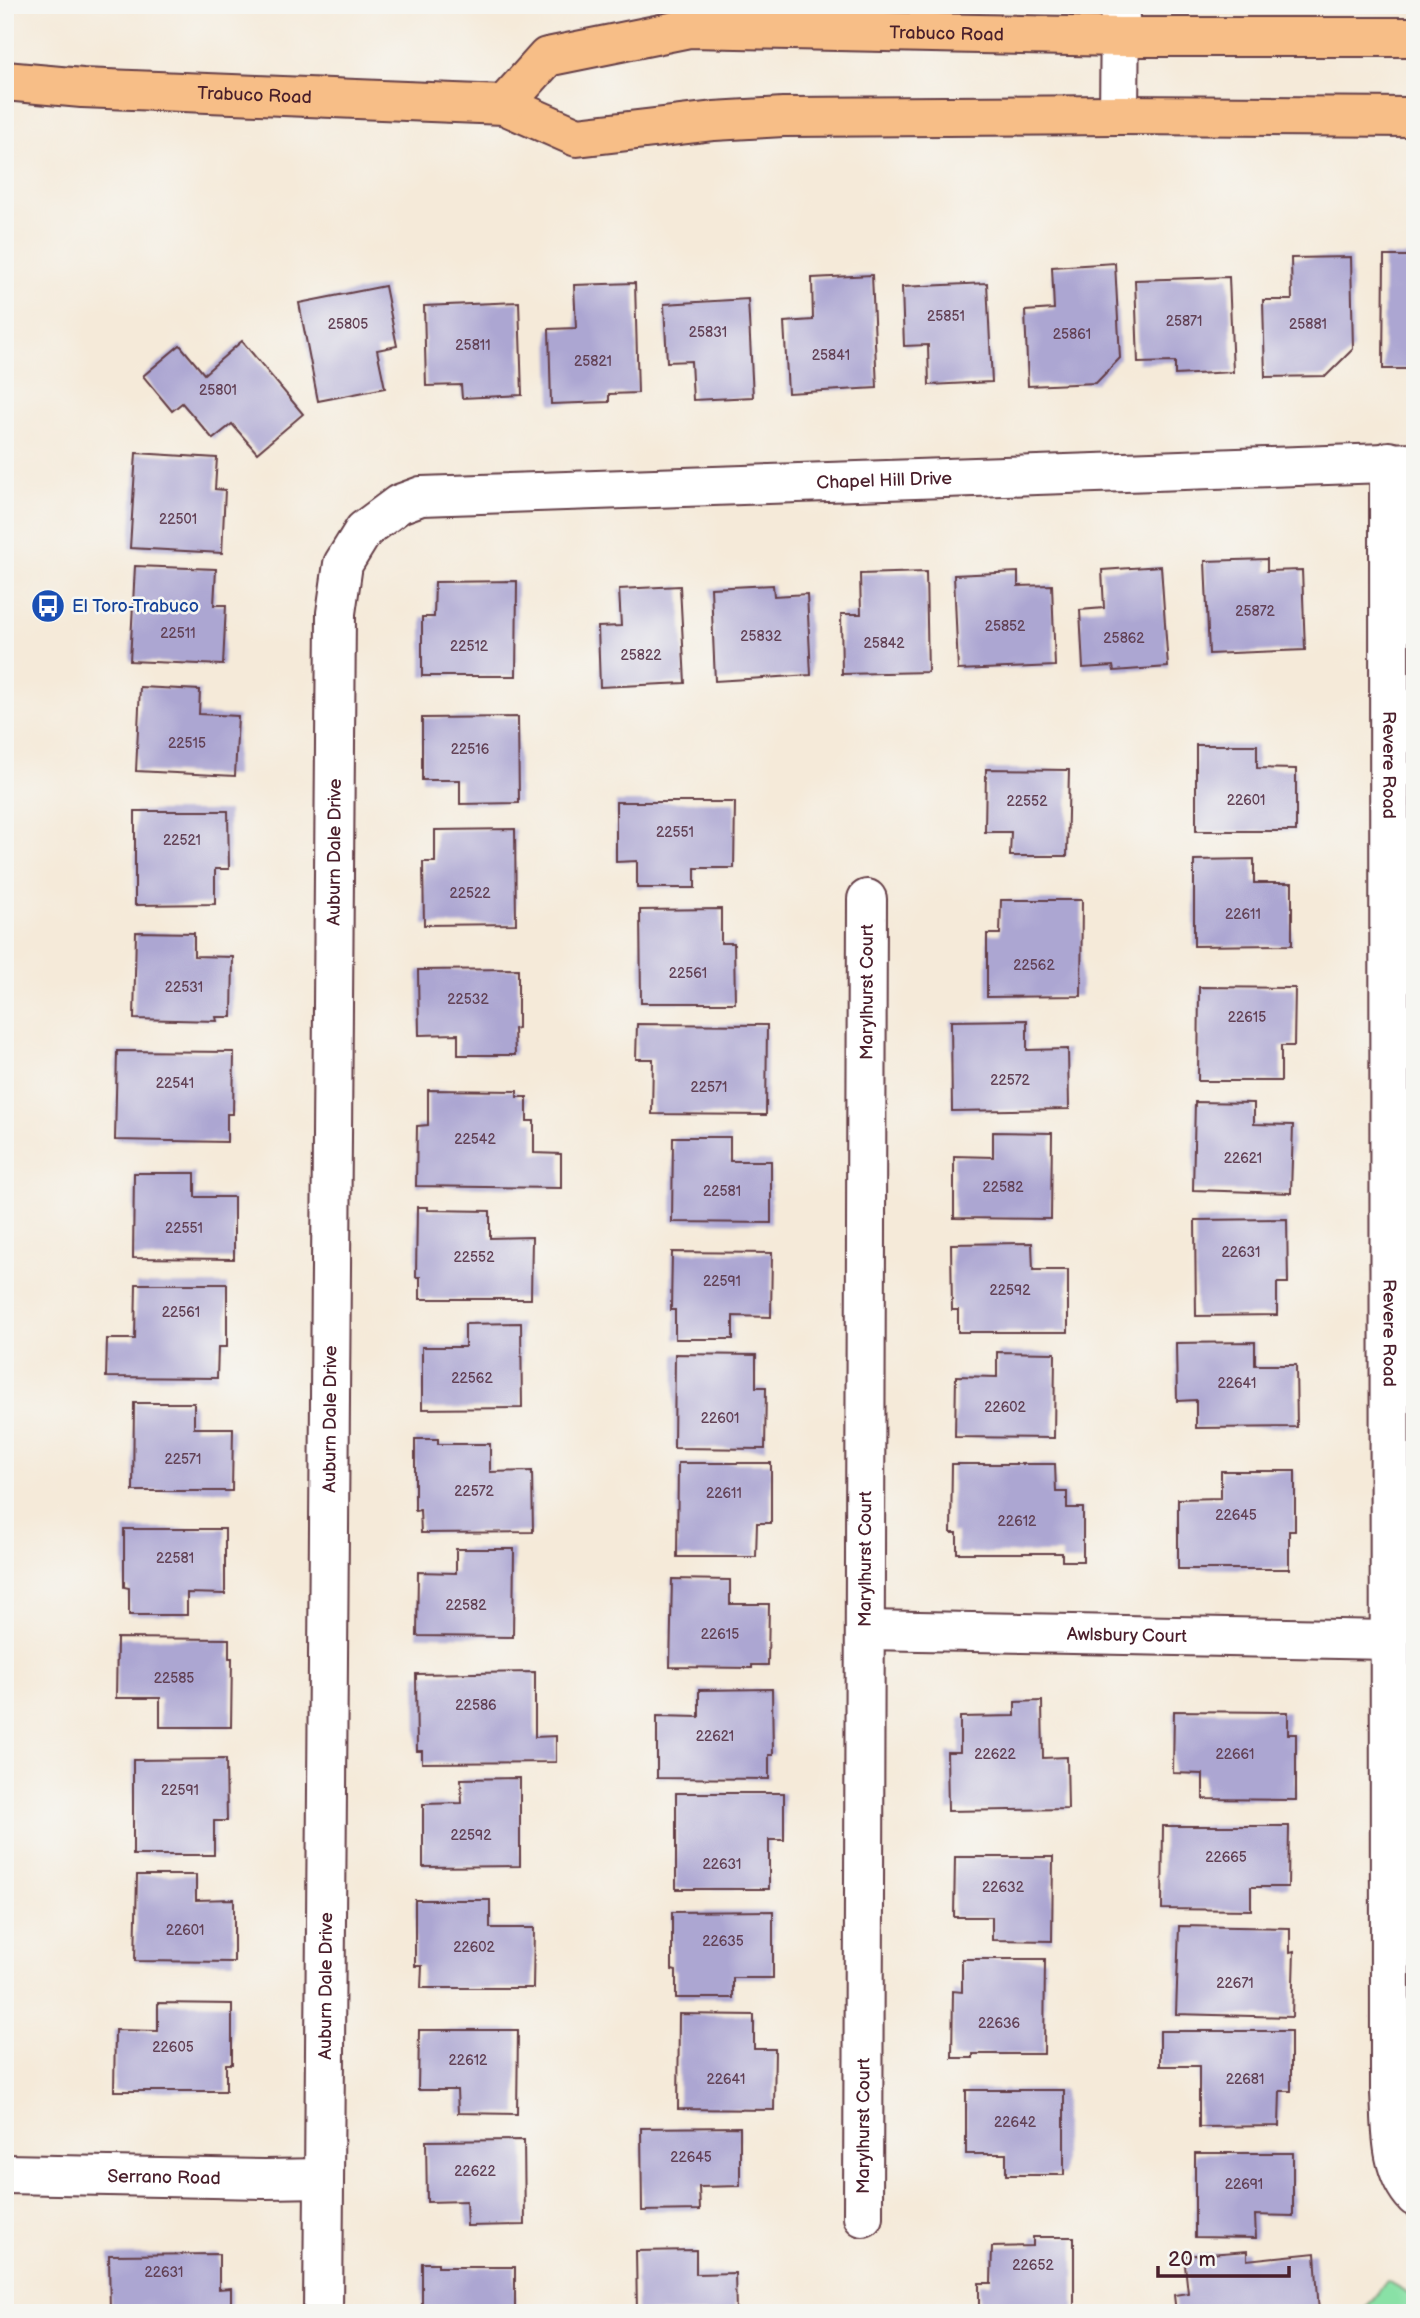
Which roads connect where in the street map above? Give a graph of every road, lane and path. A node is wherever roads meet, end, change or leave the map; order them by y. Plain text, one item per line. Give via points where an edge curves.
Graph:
1 (1120, 21) edge
2 (1415, 37) edge
3 (5, 81) edge
4 (504, 104) junction
5 (1119, 115) junction
6 (1415, 117) edge
7 (1402, 461) edge
8 (364, 530) joint
9 (866, 899) dead end
10 (865, 1630) junction
11 (1390, 1640) junction
12 (5, 2174) edge
13 (324, 2178) junction
14 (1415, 2197) edge
15 (863, 2217) dead end
16 (323, 2313) edge

1 - 2 main road, Trabuco Road
1 - 4 main road, Trabuco Road via 690,28 547,57
1 - 5 street
3 - 4 main road, Trabuco Road
4 - 5 main road, Trabuco Road via 577,137 783,117
5 - 6 main road, Trabuco Road
7 - 8 street, Chapel Hill Drive via 421,496 399,505
7 - 11 street, Revere Road
8 - 13 street, Auburn Dale Drive via 343,564 337,613
9 - 10 street, Marylhurst Court
10 - 11 street, Awlsbury Court
10 - 15 street, Marylhurst Court
11 - 14 street, Revere Road via 1392,2142 1398,2170
12 - 13 street, Serrano Road
13 - 16 street, Auburn Dale Drive

